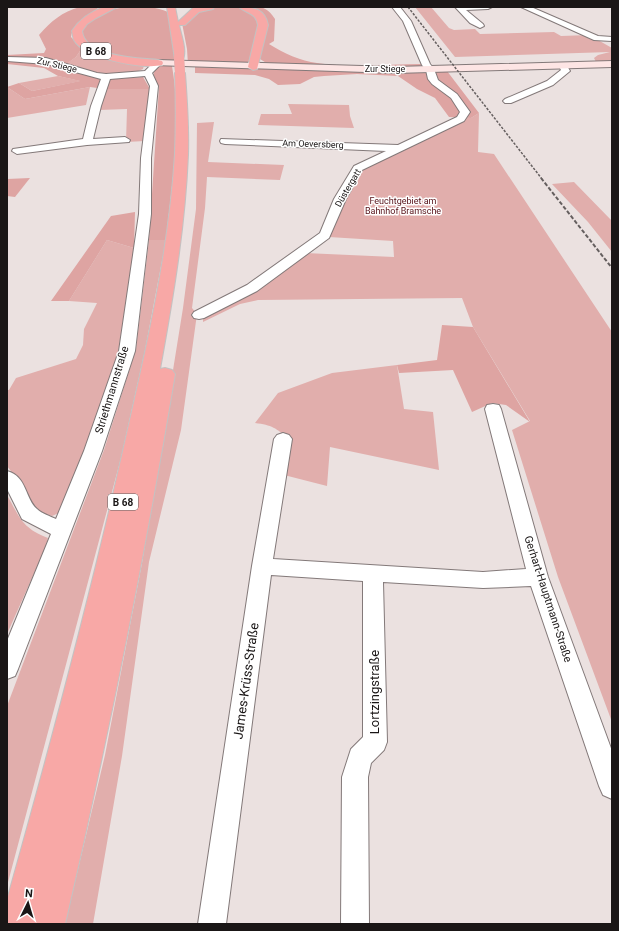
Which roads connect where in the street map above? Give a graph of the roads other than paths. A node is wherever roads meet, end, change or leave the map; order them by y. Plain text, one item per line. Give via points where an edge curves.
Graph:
1 (113, 7) edge
2 (124, 7) edge
3 (210, 7) edge
4 (239, 7) edge
5 (244, 7) edge
6 (396, 7) edge
7 (488, 7) edge
8 (545, 7) edge
9 (160, 8) dead end
10 (459, 8) edge
11 (526, 8) edge
12 (174, 9) edge
13 (101, 12) junction
14 (182, 23) junction
15 (480, 26) dead end
16 (612, 39) edge
17 (7, 59) edge
18 (612, 64) edge
19 (184, 65) junction
20 (563, 66) junction
21 (253, 67) junction
22 (153, 68) junction
23 (430, 69) junction
24 (106, 77) junction
25 (508, 101) dead end
26 (125, 140) dead end
27 (225, 141) dead end
28 (87, 142) junction
29 (400, 148) junction
30 (17, 151) dead end
31 (199, 315) dead end
32 (493, 409) dead end
33 (283, 439) dead end
34 (7, 477) edge
35 (62, 531) junction
36 (262, 566) junction
37 (374, 574) junction
38 (538, 577) junction
39 (7, 669) edge
40 (612, 786) edge
41 (18, 924) edge
42 (47, 924) edge
43 (212, 924) edge
44 (355, 924) edge

1 - 13 highway, B 68
2 - 13 highway, B 68
3 - 14 highway via 196,10
4 - 5 highway
5 - 21 highway via 258,13 263,20
6 - 23 street via 407,22
7 - 10 street
8 - 11 street
9 - 12 highway
10 - 15 street
11 - 16 street via 597,38
12 - 14 highway, B 68
12 - 19 highway, B 68
13 - 22 highway, B 68 via 80,26 76,35 82,44 109,56 139,62
14 - 19 highway, B 68
17 - 24 street, Zur Stiege via 46,61
18 - 20 street, Zur Stiege
19 - 41 highway, B 68 via 178,187 156,346 106,578
19 - 42 highway, B 68 via 192,120 190,173 184,247 170,345 126,577
20 - 23 street, Zur Stiege
20 - 25 street via 566,72 550,83
21 - 22 street, Zur Stiege
21 - 23 street, Zur Stiege
22 - 24 street
22 - 35 street, Striethmannstraße via 154,86 146,158 145,214 127,351
23 - 29 street, Düstergatt via 430,76 454,96 465,112 461,118
24 - 28 street
26 - 28 street
27 - 29 street, Am Oeversberg
28 - 30 street
29 - 31 street, Düstergatt via 358,168 340,199 325,235 252,288
32 - 38 street, Gerhart-Hauptmann-Straße
33 - 36 street, James-Krüss-Straße
34 - 35 street via 29,514
35 - 39 street, Striethmannstraße
36 - 37 street
36 - 43 street, James-Krüss-Straße
37 - 38 street via 483,580
37 - 44 street, Lortzingstraße via 375,742 360,757 355,777
38 - 40 street, Gerhart-Hauptmann-Straße

